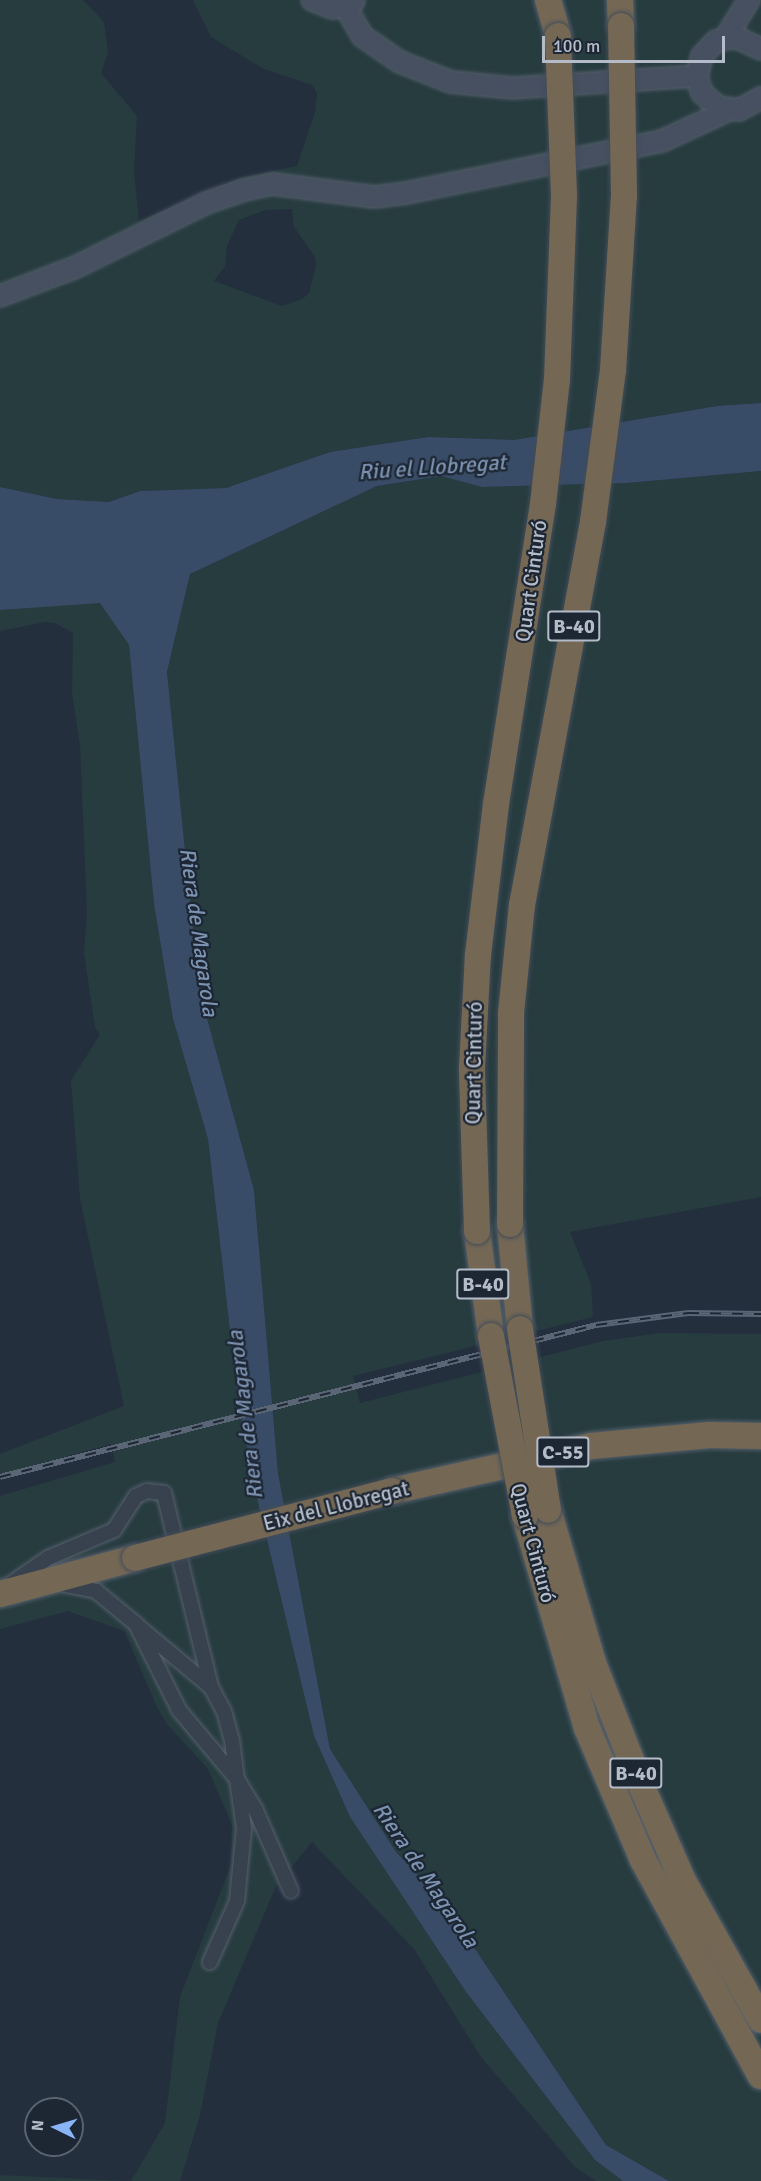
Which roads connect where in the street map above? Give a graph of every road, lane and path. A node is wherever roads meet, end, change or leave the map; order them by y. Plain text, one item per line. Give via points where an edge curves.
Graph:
1 (312, 0) edge
2 (548, 0) edge
3 (556, 0) edge
4 (620, 0) edge
5 (750, 0) edge
6 (350, 3) edge
7 (558, 36) junction
8 (726, 37) junction
9 (757, 46) edge
10 (697, 76) junction
11 (761, 98) edge
12 (708, 100) junction
13 (729, 110) junction
14 (687, 132) junction
15 (0, 296) edge
16 (761, 1436) edge
17 (676, 1438) junction
18 (761, 1447) edge
19 (536, 1513) junction
20 (47, 1570) junction
21 (99, 1574) junction
22 (0, 1593) edge
23 (136, 1624) junction
24 (211, 1687) junction
25 (237, 1779) junction
26 (291, 1891) dead end
27 (210, 1962) dead end
28 (761, 2020) edge
29 (761, 2076) edge

1 - 6 street via 333,8
2 - 7 highway
3 - 7 highway, Quart Cinturó / B-40
4 - 19 highway, Quart Cinturó / B-40, bridge via 624,195 614,370 592,522 522,905 512,1013 510,1224
5 - 8 street
5 - 9 street
6 - 10 street via 362,36 400,62 451,82 513,88
7 - 19 highway, Quart Cinturó / B-40, bridge via 564,195 557,379 543,504 496,804 478,955 472,1068 477,1231 491,1336
8 - 9 street
8 - 10 street via 702,56
10 - 12 street
11 - 13 street via 749,107
12 - 13 street
12 - 14 street
13 - 14 street
14 - 15 street via 651,143 374,197 273,184 244,190 206,203 76,267
16 - 17 highway, Eix del Llobregat / C-55
17 - 18 highway, Eix del Llobregat / C-55
17 - 21 highway, Eix del Llobregat / C-55, bridge via 591,1446 392,1491 135,1558
19 - 28 highway, Quart Cinturó / B-40 via 682,1881
19 - 29 highway, Quart Cinturó / B-40 via 587,1728 643,1860
20 - 21 highway, Eix del Llobregat / C-55
20 - 22 highway, Eix del Llobregat / C-55
20 - 24 street via 114,1530 136,1496 147,1491 164,1493
21 - 23 street
23 - 24 street
23 - 25 street via 178,1710
24 - 25 street via 224,1711
25 - 26 street via 256,1811
25 - 27 street via 244,1828 237,1901

